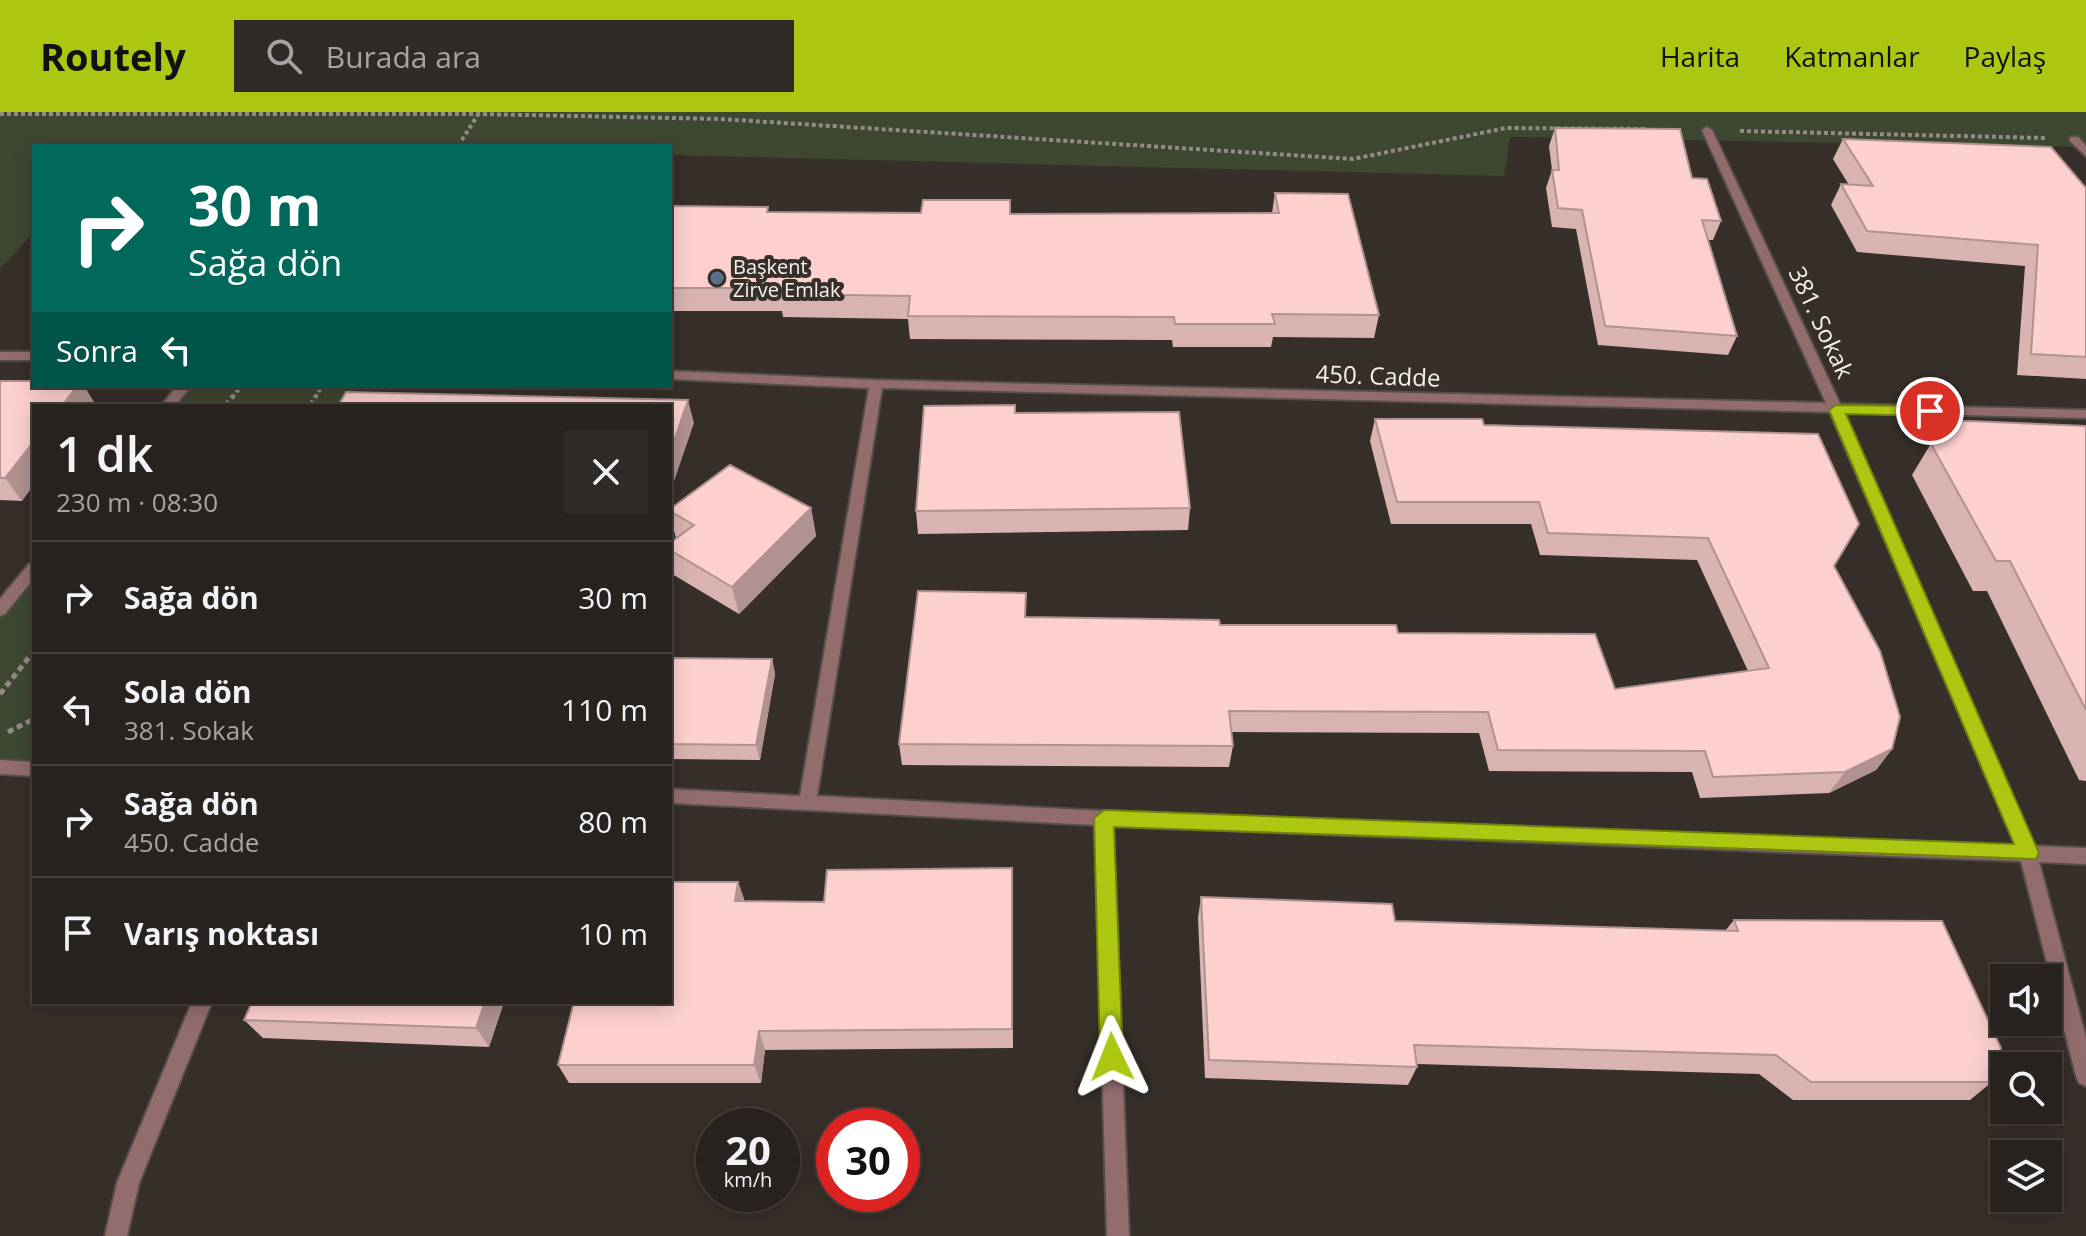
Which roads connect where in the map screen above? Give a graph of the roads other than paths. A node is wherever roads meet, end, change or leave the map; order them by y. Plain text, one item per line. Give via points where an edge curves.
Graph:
1 (1707, 130) road end
2 (2074, 139) road end
3 (2086, 153) edge
4 (0, 356) edge
5 (32, 356) edge
6 (672, 375) edge
7 (876, 384) junction
8 (182, 388) edge
9 (170, 404) edge
10 (1836, 410) junction
11 (2086, 414) edge
12 (32, 570) edge
13 (0, 610) edge
14 (0, 767) edge
15 (32, 769) edge
16 (672, 796) edge
17 (808, 801) junction
18 (1104, 818) junction
19 (2028, 853) junction
20 (2086, 856) edge
21 (201, 1004) edge
22 (2086, 1076) edge
23 (116, 1236) edge
24 (1118, 1236) edge

1 - 10 street, 381. Sokak
2 - 3 street
4 - 5 street
6 - 7 street, 450. Cadde
7 - 10 street, 450. Cadde
7 - 17 street
8 - 9 street
10 - 11 street, 450. Cadde
10 - 19 street, 381. Sokak
12 - 13 street
14 - 15 street
16 - 17 street
17 - 18 street
18 - 19 street
18 - 24 street
19 - 20 street
19 - 22 street, 381. Sokak
21 - 23 street via 128,1183

